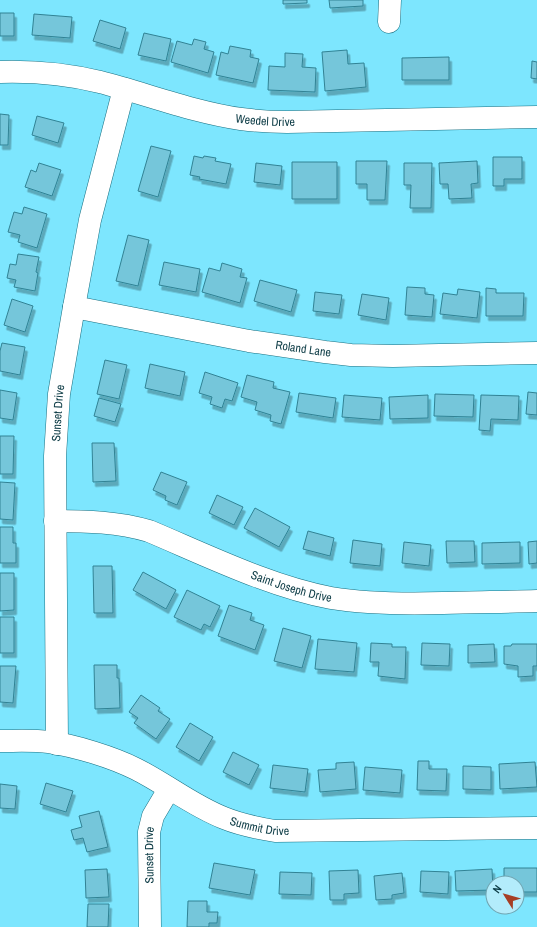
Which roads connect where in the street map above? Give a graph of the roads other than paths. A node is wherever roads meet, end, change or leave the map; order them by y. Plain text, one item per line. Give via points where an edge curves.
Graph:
1 (390, 0) edge
2 (389, 22) dead end
3 (0, 72) edge
4 (124, 89) junction
5 (537, 117) edge
6 (74, 307) junction
7 (537, 352) edge
8 (55, 521) junction
9 (537, 601) edge
10 (0, 741) edge
11 (57, 744) junction
12 (169, 789) junction
13 (537, 828) edge
14 (150, 927) edge

1 - 2 street
3 - 4 street, Weedel Drive via 74,76
4 - 5 street, Weedel Drive via 212,113 264,121
4 - 6 street, Sunset Drive via 93,206
6 - 7 street, Roland Lane via 249,341 325,352 379,356
6 - 8 street, Sunset Drive via 57,416
8 - 9 street, Saint Joseph Drive via 84,521 149,531 267,580 332,598 407,604
8 - 11 street, Sunset Drive
10 - 11 street, Summit Drive
11 - 12 street, Summit Drive via 119,762
12 - 13 street, Summit Drive via 223,818 254,828 275,831
12 - 14 street, Sunset Drive via 153,816 148,832

